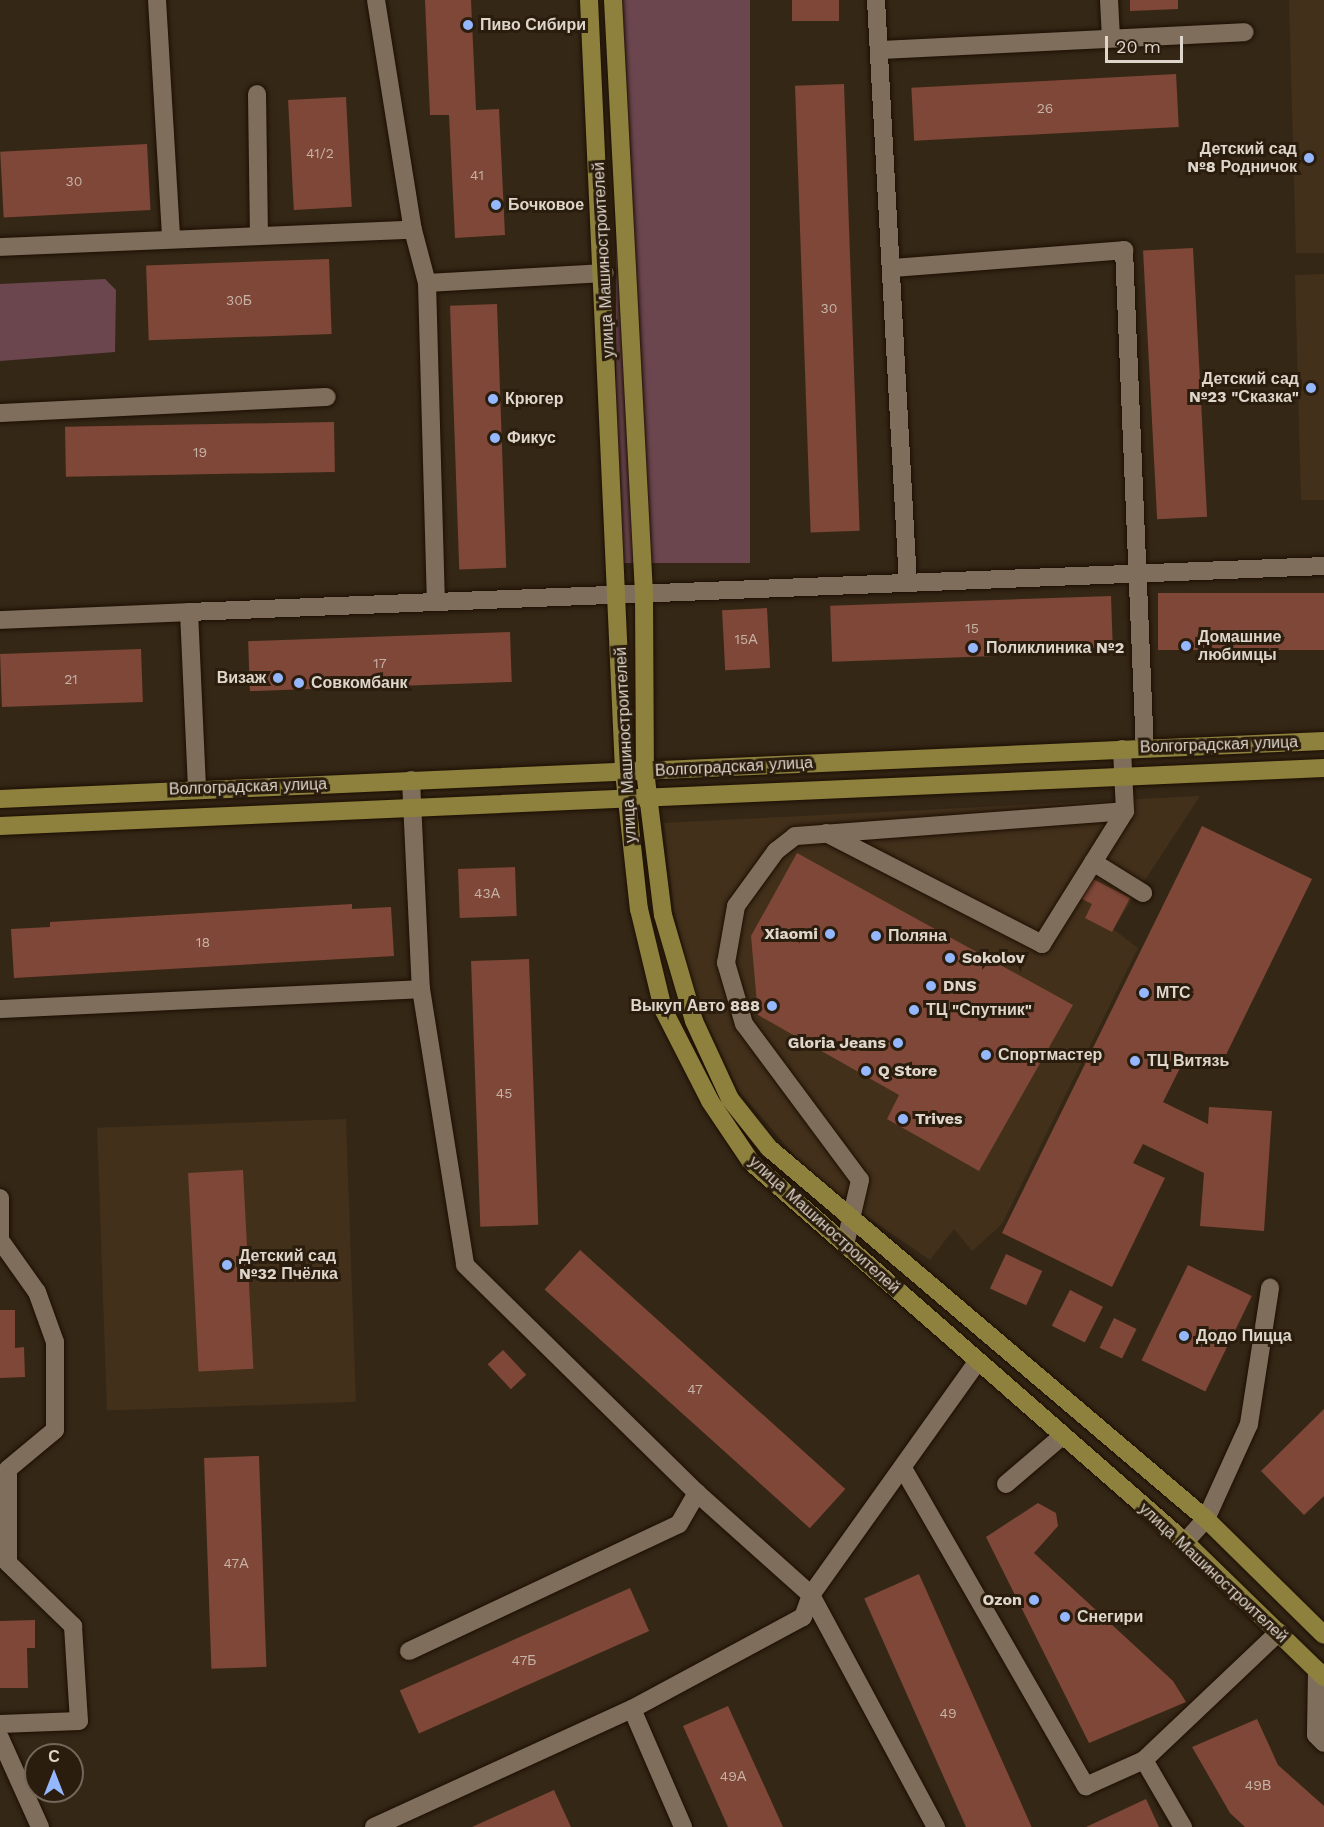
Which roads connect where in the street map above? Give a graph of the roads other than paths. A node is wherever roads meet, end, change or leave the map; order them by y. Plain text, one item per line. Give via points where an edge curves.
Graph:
1 (157, 0) edge
2 (376, 0) edge
3 (589, 0) edge
4 (613, 0) edge
5 (876, 0) edge
6 (1109, 0) edge
7 (1245, 32) dead end
8 (1110, 37) junction
9 (880, 50) junction
10 (257, 93) dead end
11 (413, 230) junction
12 (259, 236) junction
13 (171, 240) junction
14 (0, 247) edge
15 (892, 268) junction
16 (605, 273) junction
17 (427, 283) junction
18 (327, 397) dead end
19 (0, 413) edge
20 (1324, 566) edge
21 (1140, 574) junction
22 (908, 583) junction
23 (644, 594) junction
24 (618, 595) junction
25 (436, 602) junction
26 (189, 612) junction
27 (0, 620) edge
28 (1324, 741) edge
29 (1145, 748) junction
30 (1122, 749) junction
31 (1324, 768) edge
32 (645, 771) junction
33 (624, 772) junction
34 (1123, 776) junction
35 (411, 780) junction
36 (197, 789) junction
37 (649, 798) junction
38 (627, 799) junction
39 (0, 800) edge
40 (412, 808) junction
41 (1125, 811) junction
42 (0, 826) edge
43 (826, 833) junction
44 (1094, 862) junction
45 (1143, 893) dead end
46 (421, 989) junction
47 (0, 1009) edge
48 (0, 1198) edge
49 (851, 1218) junction
50 (845, 1245) junction
51 (1269, 1288) dead end
52 (976, 1362) junction
53 (1061, 1437) junction
54 (904, 1470) junction
55 (1006, 1484) dead end
56 (697, 1493) junction
57 (1206, 1519) junction
58 (1185, 1542) junction
59 (811, 1595) junction
60 (1279, 1632) junction
61 (1324, 1635) edge
62 (409, 1650) dead end
63 (1320, 1674) edge
64 (632, 1709) junction
65 (0, 1724) edge
66 (0, 1738) edge
67 (1320, 1739) edge
68 (1144, 1760) junction
69 (40, 1827) edge
70 (374, 1827) edge
71 (683, 1827) edge
72 (936, 1827) edge
73 (1183, 1827) edge

1 - 13 lane
2 - 11 lane
3 - 16 main road, улица Машиностроителей
4 - 23 main road
5 - 9 lane
6 - 8 lane
7 - 8 lane
8 - 9 lane
9 - 15 lane
10 - 12 lane
11 - 12 lane
11 - 17 lane
12 - 13 lane
13 - 14 lane
15 - 21 lane via 1124,250
15 - 22 lane
16 - 17 lane
16 - 24 main road, улица Машиностроителей
17 - 25 lane
18 - 19 lane
20 - 21 lane
21 - 22 lane
21 - 29 lane
22 - 23 lane
23 - 24 lane
23 - 32 main road
24 - 25 lane
24 - 33 main road, улица Машиностроителей
25 - 26 lane
26 - 27 lane
26 - 36 lane
28 - 29 main road, Волгоградская улица
29 - 30 main road, Волгоградская улица
30 - 32 main road, Волгоградская улица
30 - 34 lane
31 - 34 main road
32 - 33 main road, Волгоградская улица
32 - 37 main road
33 - 35 main road, Волгоградская улица
33 - 38 main road, улица Машиностроителей
34 - 37 main road
34 - 41 lane
35 - 36 main road, Волгоградская улица
35 - 40 lane
36 - 39 main road, Волгоградская улица
37 - 38 main road
37 - 49 main road via 663,915 694,1021 730,1098 769,1148
38 - 40 main road
38 - 50 main road, улица Машиностроителей via 639,909 663,1008 710,1101 752,1162
40 - 42 main road
40 - 46 lane
41 - 43 lane
41 - 44 lane
43 - 44 lane via 1042,944
43 - 49 lane via 795,836 776,851 736,906 726,963 744,1024 860,1180
44 - 45 lane
46 - 47 lane
46 - 56 lane via 465,1265
48 - 65 lane via 0,1240 37,1292 55,1342 55,1430 8,1469 8,1563 73,1626 79,1721
49 - 50 lane
49 - 57 main road
50 - 52 main road, улица Машиностроителей
51 - 57 lane via 1249,1424
52 - 53 main road, улица Машиностроителей
52 - 54 lane
53 - 55 lane
53 - 58 main road, улица Машиностроителей
54 - 59 lane
54 - 68 lane via 1086,1786
56 - 59 lane
56 - 62 lane via 680,1524
57 - 58 lane
57 - 61 main road
58 - 60 main road, улица Машиностроителей
59 - 64 lane via 803,1617
59 - 72 lane
60 - 63 main road, улица Машиностроителей
60 - 68 lane
63 - 67 lane
64 - 70 lane
64 - 71 lane
66 - 69 lane
68 - 73 lane

